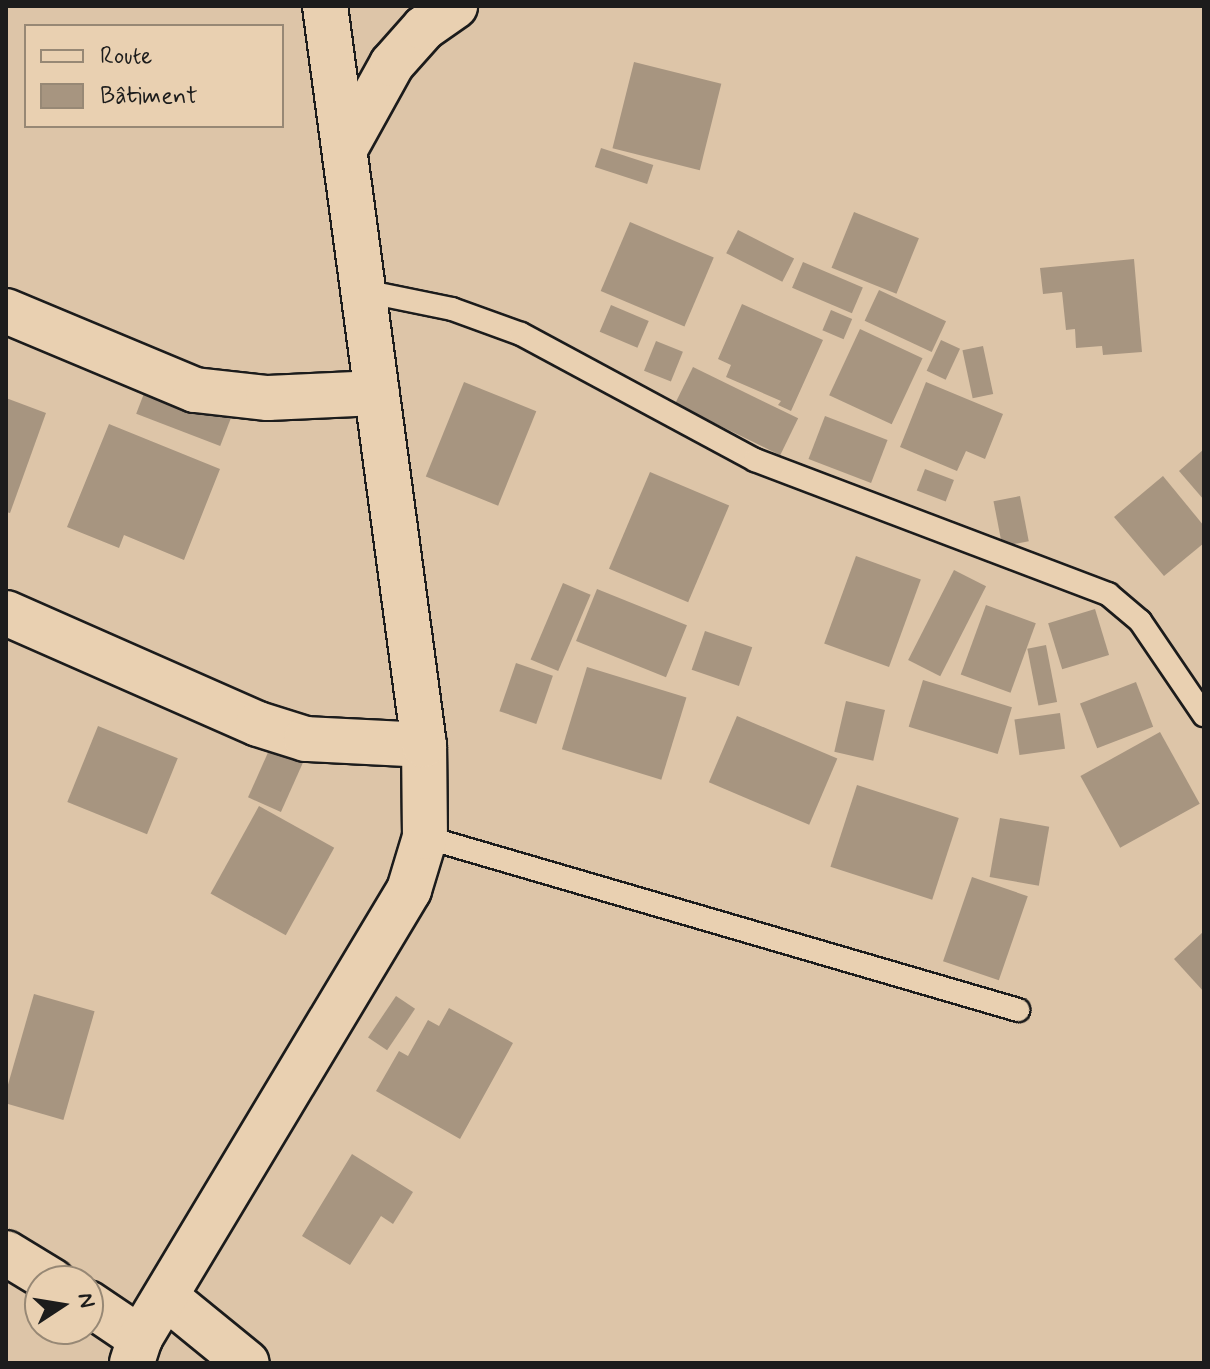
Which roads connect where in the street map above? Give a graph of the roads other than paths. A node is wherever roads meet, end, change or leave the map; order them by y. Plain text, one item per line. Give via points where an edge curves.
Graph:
1 (325, 6) edge
2 (455, 6) edge
3 (346, 147) junction
4 (364, 291) junction
5 (6, 311) edge
6 (377, 393) junction
7 (6, 613) edge
8 (1204, 715) edge
9 (424, 745) junction
10 (425, 837) junction
11 (1018, 1010) dead end
12 (6, 1253) edge
13 (26, 1265) edge
14 (166, 1297) junction
15 (104, 1319) edge
16 (136, 1351) edge
17 (247, 1363) edge

1 - 3 street
2 - 3 street via 424,28 392,64
3 - 4 street
4 - 6 street
4 - 8 lane via 452,309 521,334 755,460 1108,594 1140,621
5 - 6 street via 195,390 268,398
6 - 9 street
7 - 9 street via 258,724 306,739
9 - 10 street
10 - 11 lane
10 - 14 street via 409,890
12 - 13 street
14 - 16 street
14 - 17 street
15 - 16 street

